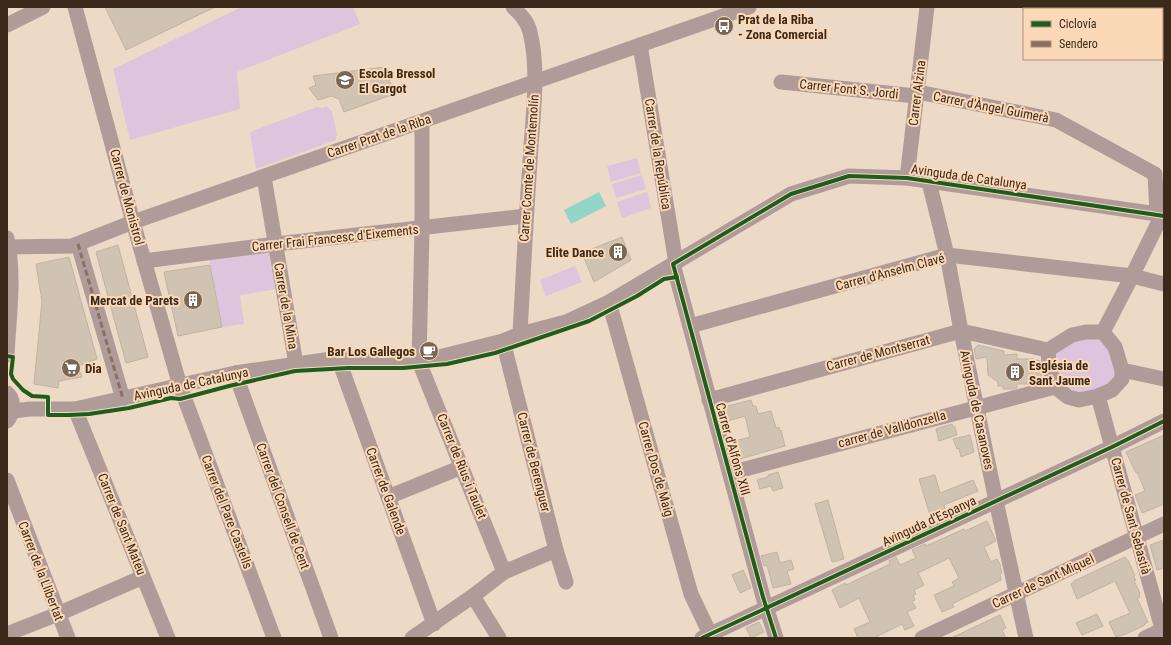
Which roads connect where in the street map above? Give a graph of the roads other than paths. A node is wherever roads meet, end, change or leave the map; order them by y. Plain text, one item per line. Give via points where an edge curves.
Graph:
1 (43, 7) edge
2 (74, 7) edge
3 (513, 7) edge
4 (749, 7) edge
5 (927, 7) edge
6 (7, 25) edge
7 (640, 44) junction
8 (535, 81) junction
9 (781, 82) dead end
10 (917, 94) junction
11 (422, 122) junction
12 (264, 177) junction
13 (907, 178) junction
14 (929, 182) junction
15 (1162, 215) edge
16 (526, 216) junction
17 (133, 222) junction
18 (422, 228) junction
19 (8, 243) edge
20 (78, 244) junction
21 (276, 244) junction
22 (947, 255) junction
23 (144, 261) junction
24 (674, 264) junction
25 (1132, 276) junction
26 (1164, 284) edge
27 (609, 302) junction
28 (690, 326) junction
29 (961, 331) junction
30 (1102, 332) junction
31 (520, 334) junction
32 (503, 341) junction
33 (1048, 350) junction
34 (7, 355) edge
35 (338, 358) junction
36 (419, 362) junction
37 (296, 364) junction
38 (1122, 370) junction
39 (235, 374) junction
40 (1164, 379) edge
41 (180, 386) junction
42 (1055, 387) junction
43 (7, 393) edge
44 (1098, 396) junction
45 (123, 399) junction
46 (709, 400) junction
47 (976, 407) junction
48 (75, 409) junction
49 (10, 416) edge
50 (1164, 421) edge
51 (1112, 447) junction
52 (462, 468) junction
53 (730, 473) junction
54 (7, 480) edge
55 (388, 497) junction
56 (996, 501) junction
57 (1164, 524) edge
58 (1136, 537) junction
59 (556, 550) junction
60 (504, 572) junction
61 (143, 577) junction
62 (566, 582) dead end
63 (1016, 594) junction
64 (473, 596) junction
65 (767, 607) junction
66 (58, 614) junction
67 (434, 624) junction
68 (1163, 632) edge
69 (7, 634) edge
70 (706, 636) edge
71 (68, 638) edge
72 (168, 638) edge
73 (274, 638) edge
74 (331, 638) edge
75 (412, 638) edge
76 (499, 638) edge
77 (776, 638) edge
78 (922, 638) edge
79 (1026, 638) edge
80 (1145, 638) edge

1 - 6 street
2 - 17 street, Carrer de Monistrol
3 - 8 street, Carrer Comte de Montemolín via 530,29
4 - 7 street, Carrer Prat de la Riba
5 - 10 street, Carrer Alzina
7 - 8 street, Carrer Prat de la Riba
7 - 24 street, Carrer de la República
8 - 11 street, Carrer Prat de la Riba
8 - 16 street, Carrer Comte de Montemolín
9 - 10 street, Carrer Font S. Jordi
10 - 13 street, Carrer Alzina
10 - 15 street, Carrer d'Àngel Guimerà via 1056,120 1155,174
11 - 12 street, Carrer Prat de la Riba
11 - 18 street
12 - 17 street, Carrer Prat de la Riba
12 - 21 street, Carrer de la Mina
13 - 14 street, Avinguda de Catalunya
13 - 24 street, Avinguda de Catalunya via 849,176 791,194
14 - 15 street, Avinguda de Catalunya
14 - 22 street, Avinguda de Casanoves
15 - 25 street
16 - 18 street, Carrer Frai Francesc d'Eixements
16 - 31 street, Carrer Comte de Montemolín
17 - 20 street, Carrer Prat de la Riba
17 - 23 street, Carrer de Monistrol
18 - 21 street, Carrer Frai Francesc d'Eixements
18 - 36 street
19 - 20 street, Carrer Prat de la Riba via 72,246
19 - 34 street via 11,275
20 - 45 street
21 - 23 street, Carrer Frai Francesc d'Eixements
21 - 37 street, Carrer de la Mina
22 - 25 street, Carrer d'Anselm Clavé
22 - 28 street, Carrer d'Anselm Clavé
22 - 29 street, Avinguda de Casanoves
23 - 41 street, Carrer de Monistrol
24 - 27 street, Avinguda de Catalunya
24 - 28 street, Carrer d'Alfons XIII
25 - 26 street, Carrer d'Anselm Clavé
25 - 30 street
27 - 31 street, Avinguda de Catalunya via 566,322
27 - 70 street, Carrer Dos de Maig via 691,594
28 - 46 street, Carrer d'Alfons XIII
29 - 33 street, Carrer de Montserrat
29 - 46 street, Carrer de Montserrat
29 - 47 street, Avinguda de Casanoves
30 - 33 street via 1072,335
30 - 38 street via 1116,347
31 - 32 street, Avinguda de Catalunya
32 - 36 street, Avinguda de Catalunya
32 - 59 street, Carrer de Berenguer
33 - 42 street
35 - 36 street, Avinguda de Catalunya
35 - 37 street, Avinguda de Catalunya
35 - 55 street, Carrer de Galende
36 - 52 street, Carrer de Rius i Taulet
37 - 39 street, Avinguda de Catalunya
38 - 40 street
38 - 44 street via 1122,379 1112,390
39 - 41 street, Avinguda de Catalunya
39 - 74 street, Carrer del Consell de Cent
41 - 45 street, Avinguda de Catalunya
41 - 73 street, Carrer del Pare Castells
42 - 44 street via 1068,397 1079,400
42 - 47 street, carrer de Valldonzella
43 - 49 street via 13,403
44 - 51 street, Carrer de Sant Sebastià
45 - 48 street, Avinguda de Catalunya
46 - 53 street, Carrer d'Alfons XIII
47 - 53 street, carrer de Valldonzella
47 - 56 street, Avinguda de Casanoves
48 - 49 street, Avinguda de Catalunya via 30,409
48 - 61 street, Carrer de Sant Mateu
50 - 51 street, Avinguda d'Espanya
51 - 56 street, Avinguda d'Espanya
51 - 58 street, Carrer de Sant Sebastià
52 - 55 street
52 - 60 street, Carrer de Rius i Taulet
53 - 65 street, Carrer d'Alfons XIII
54 - 66 street, Carrer de la Llibertat
55 - 67 street, Carrer de Galende
56 - 63 street, Avinguda de Casanoves
56 - 65 street, Avinguda d'Espanya
57 - 58 street, Carrer de Sant Miquel
58 - 63 street, Carrer de Sant Miquel
58 - 68 street, Carrer de Sant Sebastià
59 - 60 street
59 - 62 street, Carrer de Berenguer
60 - 64 street
61 - 66 street
61 - 72 street, Carrer de Sant Mateu
63 - 78 street, Carrer de Sant Miquel
63 - 79 street, Avinguda de Casanoves
64 - 67 street
64 - 76 street
65 - 70 street, Avinguda d'Espanya
65 - 77 street, Carrer d'Alfons XIII
66 - 69 street
66 - 71 street, Carrer de la Llibertat
67 - 75 street
68 - 80 street

